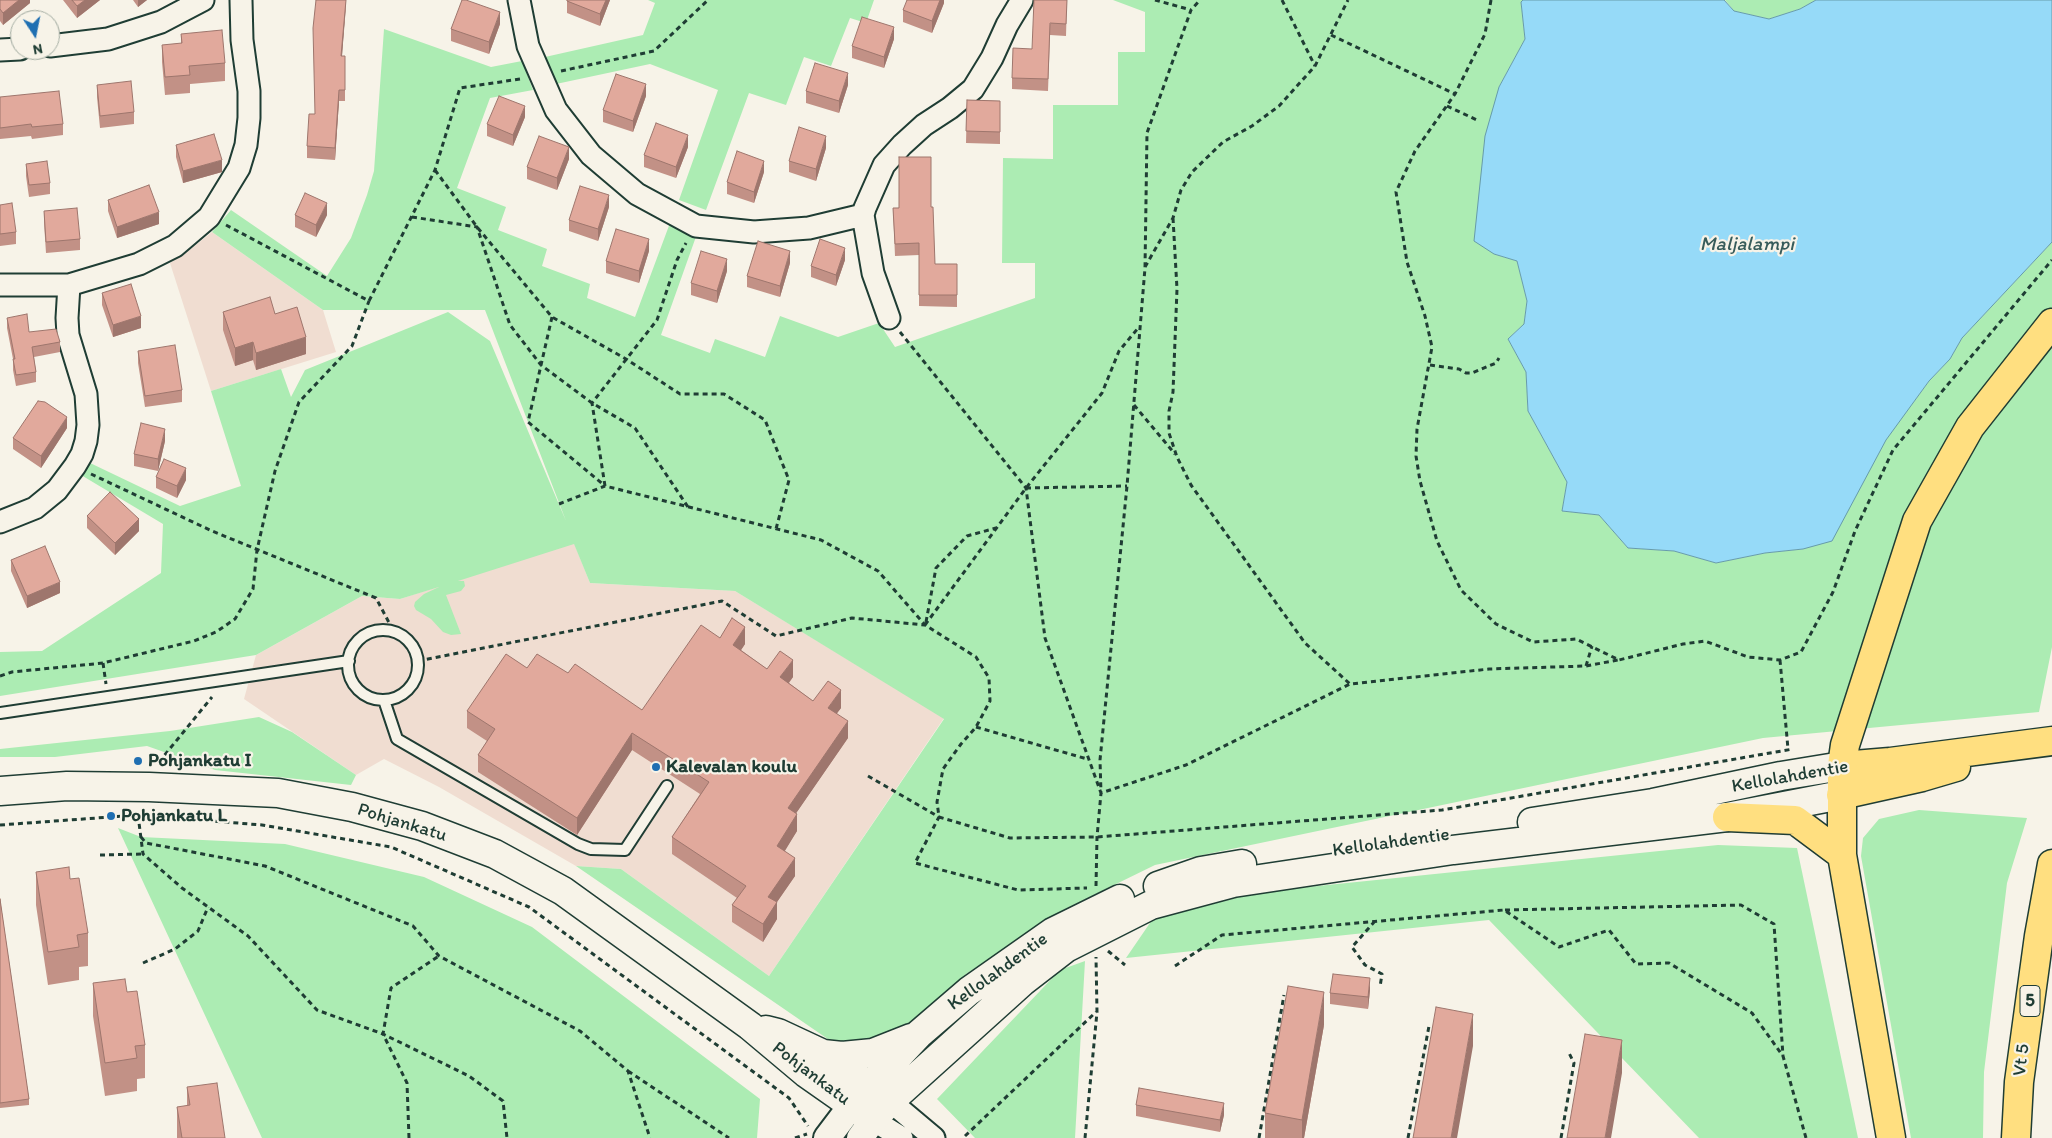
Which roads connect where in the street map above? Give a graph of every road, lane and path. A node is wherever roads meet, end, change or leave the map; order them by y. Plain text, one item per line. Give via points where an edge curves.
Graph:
1 (203, 0) edge
2 (241, 0) edge
3 (519, 0) edge
4 (708, 0) edge
5 (1022, 0) edge
6 (1156, 0) edge
7 (1200, 0) edge
8 (1282, 0) edge
9 (1348, 0) edge
10 (1491, 0) edge
11 (1191, 10) junction
12 (1330, 35) junction
13 (60, 45) edge
14 (1315, 66) junction
15 (541, 76) junction
16 (1455, 94) junction
17 (1447, 106) junction
18 (1479, 121) dead end
19 (435, 170) junction
20 (863, 215) junction
21 (209, 217) junction
22 (412, 217) junction
23 (1173, 218) junction
24 (696, 226) junction
25 (477, 227) junction
26 (2052, 260) edge
27 (1145, 268) junction
28 (0, 284) edge
29 (69, 285) junction
30 (369, 301) junction
31 (552, 316) junction
32 (889, 318) joint
33 (2052, 323) edge
34 (1140, 326) junction
35 (1499, 358) dead end
36 (626, 359) junction
37 (541, 365) junction
38 (1430, 365) junction
39 (592, 403) junction
40 (1134, 405) junction
41 (1176, 457) junction
42 (75, 466) junction
43 (604, 486) junction
44 (1127, 486) junction
45 (1026, 488) junction
46 (559, 504) dead end
47 (688, 507) junction
48 (0, 522) edge
49 (996, 528) junction
50 (776, 529) junction
51 (258, 550) junction
52 (925, 625) junction
53 (394, 632) junction
54 (1592, 646) junction
55 (1619, 660) junction
56 (1780, 660) junction
57 (349, 661) junction
58 (418, 661) junction
59 (103, 663) junction
60 (1586, 666) junction
61 (0, 676) edge
62 (227, 679) junction
63 (1350, 684) junction
64 (108, 696) junction
65 (384, 700) junction
66 (0, 712) edge
67 (976, 727) junction
68 (2047, 742) edge
69 (1798, 748) dead end
70 (1788, 749) junction
71 (1087, 759) junction
72 (159, 762) dead end
73 (1842, 766) junction
74 (868, 776) dead end
75 (667, 786) dead end
76 (0, 791) edge
77 (1101, 793) junction
78 (1841, 795) junction
79 (138, 815) junction
80 (1727, 816) junction
81 (939, 817) junction
82 (0, 825) edge
83 (140, 837) junction
84 (1097, 837) junction
85 (143, 854) junction
86 (100, 855) dead end
87 (1842, 855) junction
88 (2052, 864) edge
89 (208, 907) junction
90 (1504, 910) junction
91 (1374, 921) junction
92 (1096, 950) dead end
93 (439, 956) junction
94 (143, 963) dead end
95 (1176, 966) dead end
96 (1380, 987) dead end
97 (1284, 995) edge
98 (1097, 1012) junction
99 (750, 1026) junction
100 (1429, 1026) dead end
101 (383, 1034) junction
102 (919, 1034) junction
103 (1569, 1053) dead end
104 (823, 1054) junction
105 (1783, 1056) junction
106 (628, 1070) junction
107 (869, 1110) edge
108 (820, 1135) edge
109 (965, 1136) dead end
110 (409, 1138) edge
111 (507, 1138) edge
112 (650, 1138) edge
113 (729, 1138) edge
114 (902, 1138) edge
115 (934, 1138) edge
116 (1085, 1138) edge
117 (1259, 1138) edge
118 (1408, 1138) edge
119 (1561, 1138) edge
120 (1806, 1138) edge
121 (1891, 1138) edge
122 (2016, 1138) edge

1 - 13 street via 162,22 108,38
2 - 21 street via 242,40 249,91 246,146 239,168
3 - 15 street via 528,46
4 - 15 path via 654,50
5 - 20 street via 973,89 924,125 884,165
6 - 11 path
7 - 11 path
8 - 14 path
9 - 12 path
10 - 16 path via 1485,34
11 - 27 path via 1148,133
12 - 14 path
12 - 16 path
14 - 23 path via 1279,106 1223,142 1192,172 1181,190
15 - 19 path via 460,88
15 - 24 street via 556,110 590,155 637,194
16 - 17 path
17 - 18 path
17 - 38 path via 1415,151 1396,192 1407,262 1432,347
19 - 22 path
19 - 25 path
20 - 24 street via 809,228 754,232
20 - 32 street via 873,273
21 - 29 street via 175,246 139,264
21 - 30 path
22 - 25 path
22 - 30 path
23 - 27 path
23 - 41 path via 1177,289 1169,434
24 - 36 path via 676,260 657,320
25 - 31 path
25 - 37 path via 510,325
26 - 56 path via 1893,450 1855,531 1833,592 1801,652
27 - 34 path
28 - 29 street
29 - 42 street via 68,334 85,387 88,425 82,454
30 - 51 path via 352,346 299,402 275,472
31 - 36 path
31 - 37 path
32 - 45 path
33 - 73 main road via 1970,427 1917,521 1855,710
34 - 40 path
34 - 45 path via 1119,351 1102,394
35 - 38 path via 1496,363 1472,373
36 - 39 path
36 - 50 path via 680,394 724,394 765,420 789,480
37 - 39 path
37 - 43 path via 528,422
38 - 54 path via 1417,429 1416,456 1437,541 1461,590 1496,624 1533,642 1576,639
39 - 43 path
39 - 47 path via 635,428
40 - 41 path
40 - 44 path
41 - 63 path via 1191,485 1306,642
42 - 48 street via 57,490 35,508
42 - 51 path
43 - 46 path
43 - 47 path
44 - 45 path
44 - 77 path via 1100,760
45 - 49 path
45 - 71 path via 1045,638
47 - 50 path
49 - 52 path
49 - 52 path via 967,536 936,568
50 - 52 path via 821,540 878,571
51 - 53 path via 376,598
51 - 59 path via 253,589 236,619 194,641
52 - 58 path via 852,618 776,636 722,601
52 - 67 path via 976,657 989,678 990,701
53 - 57 lane via 384,630 364,636 356,642
53 - 58 lane via 410,643
54 - 55 path
54 - 60 path
55 - 56 path via 1706,641 1748,657
55 - 60 path
56 - 70 path
57 - 62 lane
57 - 65 lane via 349,673 354,684 372,698
58 - 65 lane via 418,673 413,684 406,692
59 - 61 path
59 - 64 path
60 - 63 path via 1489,669
62 - 64 lane
62 - 72 path
63 - 77 path via 1186,765
64 - 66 lane
65 - 75 lane via 397,739 578,844 592,849 625,850
67 - 71 path
67 - 81 path via 943,769 937,802
68 - 73 main road, Kellolahdentie
68 - 78 main road, Kellolahdentie via 1922,777
69 - 70 path
70 - 84 path via 1442,810
71 - 77 path
73 - 78 main road
73 - 102 main road, Kellolahdentie via 1653,803 1201,871 1123,898 1053,932 969,991
74 - 81 path
76 - 99 main road, Pohjankatu via 149,787 278,793 352,807 422,826 495,854 563,891
77 - 84 path
78 - 80 main road, Kellolahdentie
78 - 87 main road
79 - 82 path
79 - 83 path
79 - 108 path via 262,825 391,847 529,907 789,1098
80 - 87 main road via 1795,820
80 - 107 main road, Kellolahdentie via 1453,850 1243,881 1151,905 1066,948
81 - 84 path via 1010,838
81 - 84 path via 915,863 1018,890 1096,888
83 - 85 path
83 - 93 path via 146,843 265,866 413,926
85 - 86 path
85 - 89 path
87 - 121 main road
88 - 122 main road, Vt 5 / 5 via 2020,1072
89 - 94 path via 198,931 175,949
89 - 101 path via 248,936 317,1010
90 - 91 path
90 - 105 path via 1559,947 1609,930 1636,964 1669,963 1752,1013
90 - 105 path via 1742,906 1774,924
91 - 95 path via 1222,935
91 - 96 path via 1352,948 1365,965 1382,974
92 - 98 path
93 - 101 path via 391,988
93 - 106 path via 580,1031
97 - 117 path
98 - 109 path
98 - 116 path
99 - 104 main road, Pohjankatu via 778,1033
99 - 107 main road, Pohjankatu via 806,1073
100 - 118 path
101 - 110 path via 407,1083
101 - 111 path via 469,1076 504,1101
102 - 104 main road via 872,1053
102 - 107 main road, Kellolahdentie
103 - 119 path via 1574,1064
104 - 107 main road, Pohjankatu
105 - 120 path
106 - 112 path
106 - 113 path
107 - 108 street, Kellolahdentie
107 - 114 street
107 - 115 street

